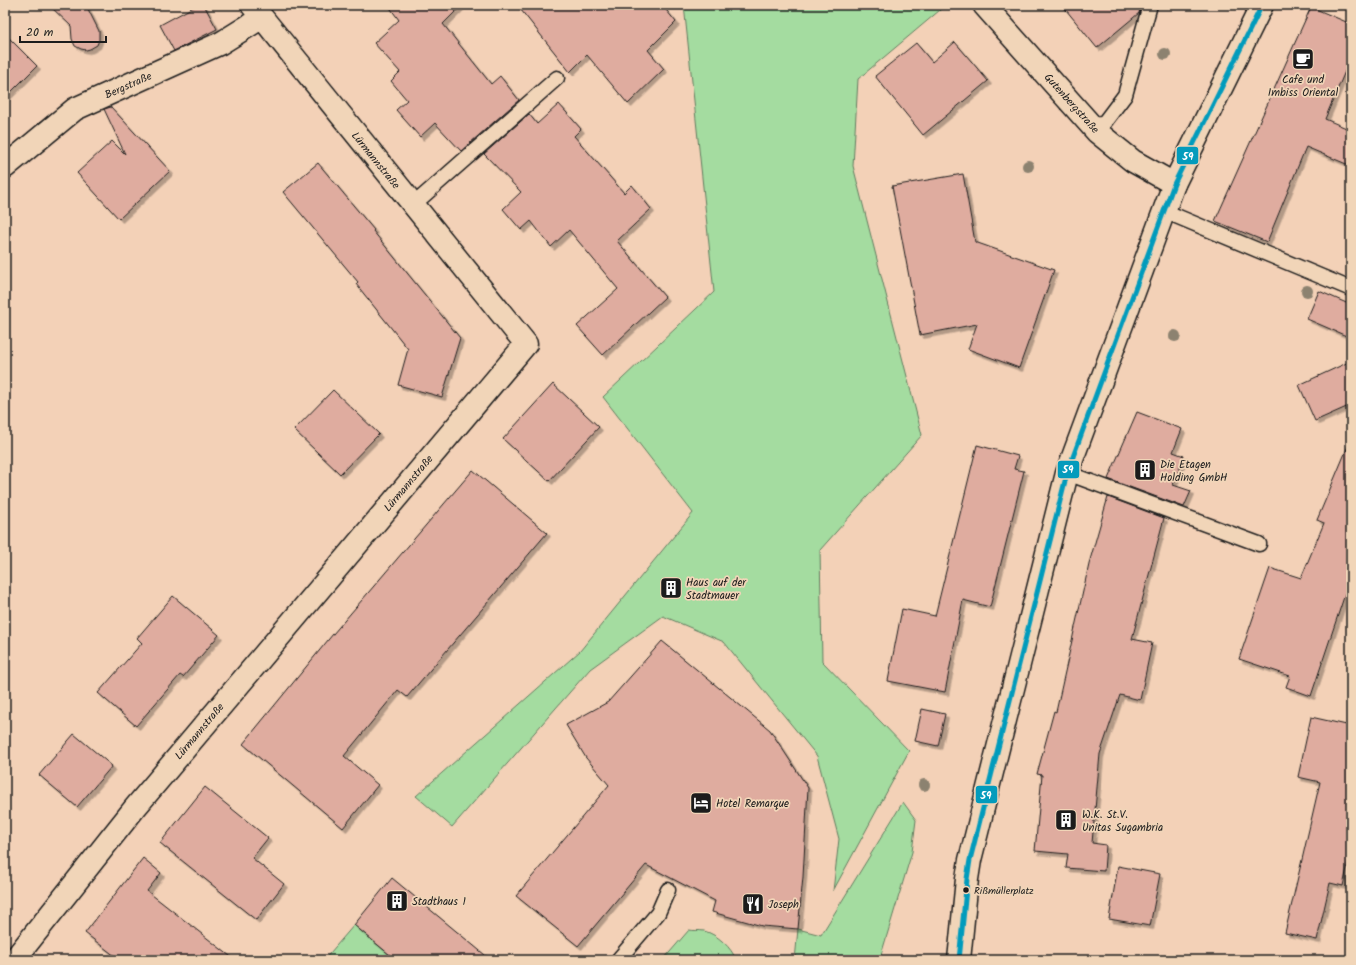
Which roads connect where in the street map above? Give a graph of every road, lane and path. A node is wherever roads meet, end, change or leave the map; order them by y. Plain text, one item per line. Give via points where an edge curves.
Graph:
1 (984, 5) edge
2 (1150, 5) edge
3 (1262, 5) edge
4 (256, 12) edge
5 (557, 78) dead end
6 (1098, 132) junction
7 (5, 167) edge
8 (1174, 184) junction
9 (413, 205) junction
10 (1164, 211) junction
11 (1351, 289) edge
12 (1067, 473) junction
13 (1259, 544) dead end
14 (668, 890) dead end
15 (14, 960) edge
16 (618, 960) edge
17 (959, 960) edge

1 - 6 street, Gutenbergstraße
2 - 6 lane via 1125,94
3 - 8 street
4 - 7 street, Bergstraße via 221,43 75,109
4 - 9 street, Lürmannstraße
5 - 9 lane
6 - 8 street, Gutenbergstraße via 1133,161
8 - 10 street
9 - 15 street, Lürmannstraße via 526,344 134,809
10 - 11 lane
10 - 12 street
12 - 13 lane
12 - 17 street via 970,860
14 - 16 lane via 658,913

